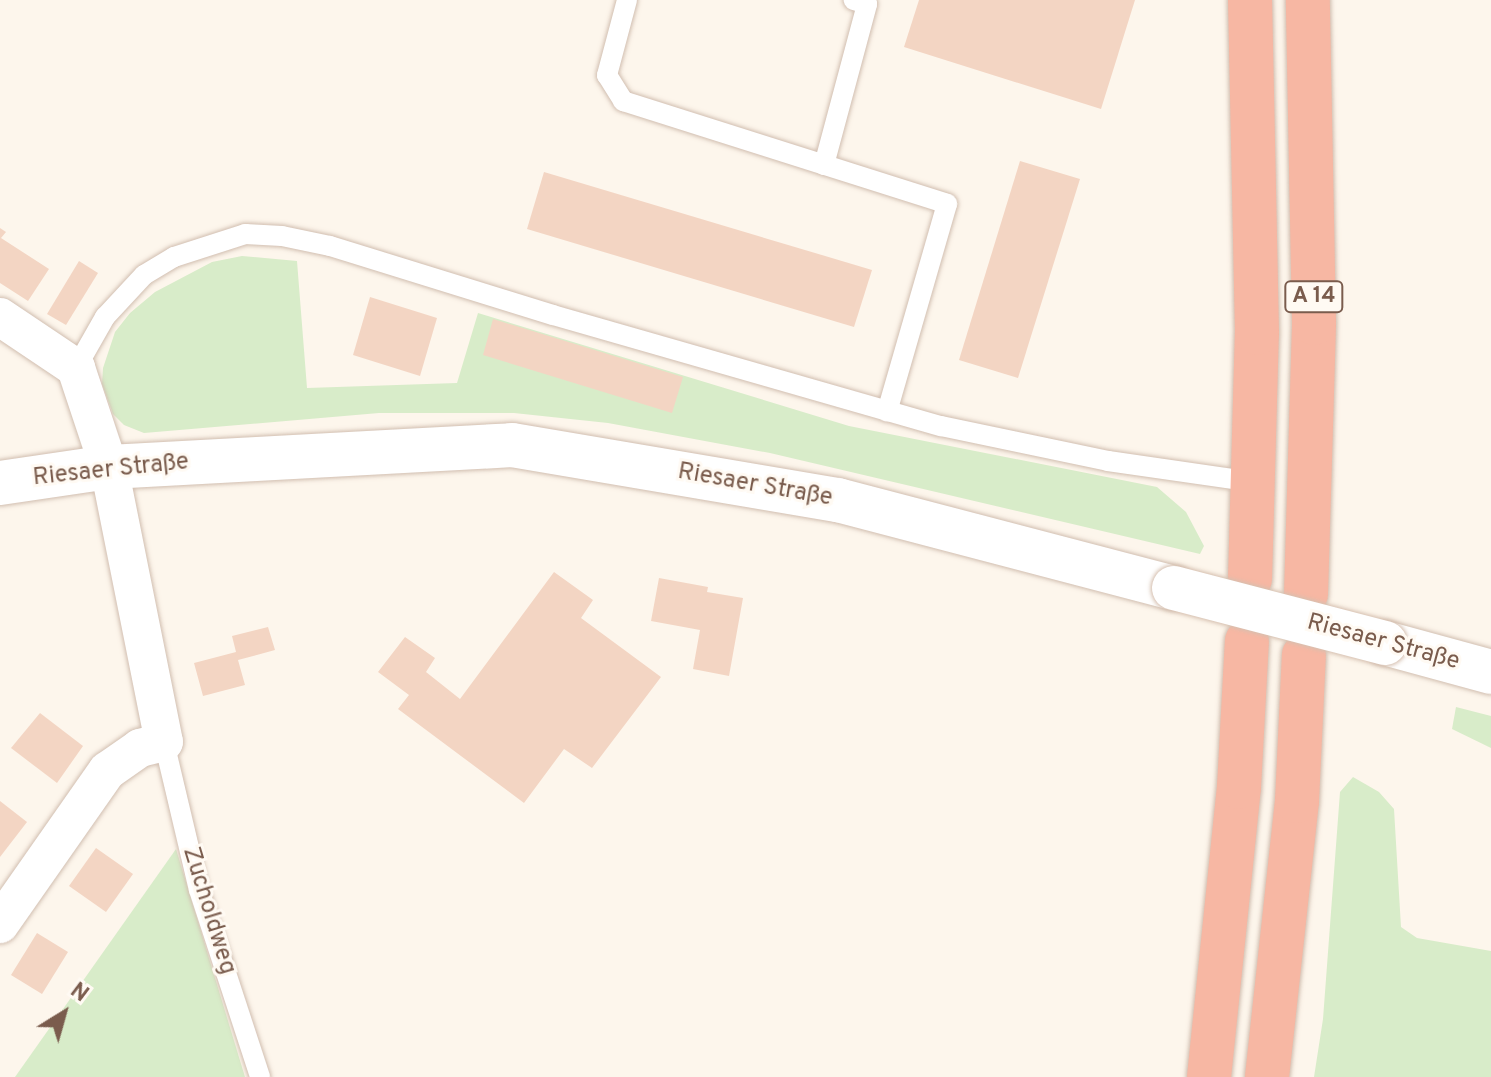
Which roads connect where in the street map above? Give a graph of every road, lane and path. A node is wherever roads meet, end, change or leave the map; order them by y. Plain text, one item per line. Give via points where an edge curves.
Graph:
1 (627, 0) edge
2 (854, 0) edge
3 (1250, 0) edge
4 (1308, 0) edge
5 (824, 165) junction
6 (0, 317) edge
7 (76, 368) junction
8 (887, 412) junction
9 (109, 467) junction
10 (1254, 482) junction
11 (0, 483) edge
12 (1250, 579) dead end
13 (1306, 594) dead end
14 (1247, 641) dead end
15 (1304, 655) dead end
16 (1491, 672) edge
17 (164, 742) junction
18 (0, 924) edge
19 (260, 1077) edge
20 (1209, 1077) edge
21 (1267, 1077) edge

1 - 5 lane via 607,75 623,101
2 - 5 lane via 867,4
3 - 10 highway, A 14 via 1257,333
4 - 13 highway, A 14 via 1314,323
5 - 8 lane via 947,204
6 - 7 street
7 - 8 lane via 105,317 144,275 174,257 245,234 330,246
7 - 9 street, Zucholdweg
8 - 10 lane via 1108,461
9 - 11 main road, Riesaer Straße
9 - 16 main road, Riesaer Straße, bridge via 512,445 838,500
9 - 17 street, Zucholdweg
10 - 12 highway, A 14
14 - 20 highway via 1239,787
15 - 21 highway via 1297,801
17 - 18 street via 140,748 107,771
17 - 19 lane, Zucholdweg via 199,890

